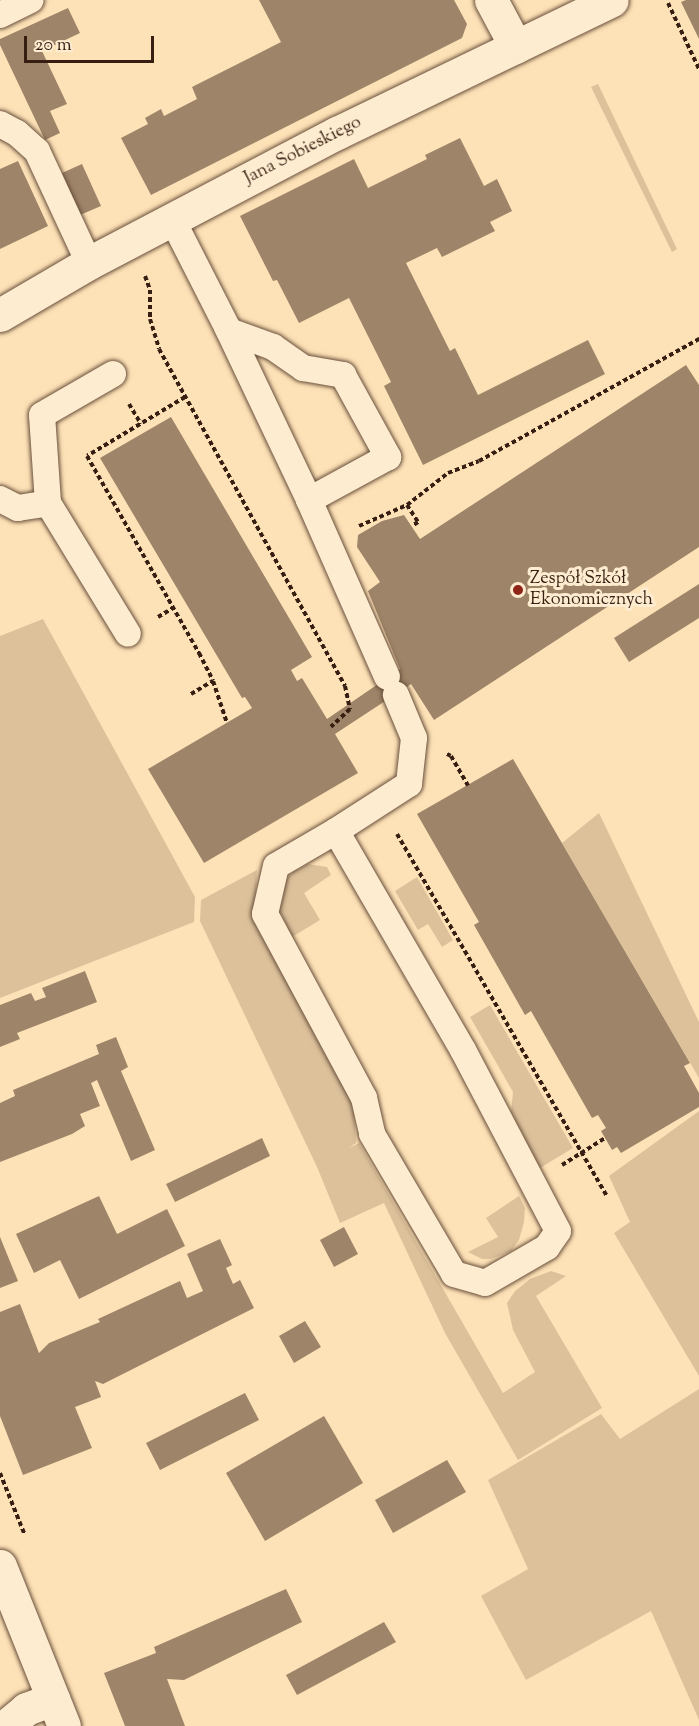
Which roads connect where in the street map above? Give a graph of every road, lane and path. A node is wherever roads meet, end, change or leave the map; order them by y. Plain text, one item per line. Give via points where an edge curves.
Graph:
1 (31, 0) edge
2 (491, 0) edge
3 (612, 0) edge
4 (668, 3) dead end
5 (0, 15) edge
6 (516, 46) junction
7 (699, 69) edge
8 (0, 124) edge
9 (172, 219) junction
10 (89, 263) junction
11 (150, 290) dead end
12 (0, 315) edge
13 (229, 332) junction
14 (699, 339) edge
15 (113, 374) dead end
16 (185, 397) junction
17 (0, 500) edge
18 (309, 500) junction
19 (48, 503) junction
20 (407, 505) junction
21 (412, 526) dead end
22 (357, 527) dead end
23 (128, 634) dead end
24 (213, 681) junction
25 (191, 694) dead end
26 (226, 723) dead end
27 (331, 726) dead end
28 (451, 756) dead end
29 (468, 785) dead end
30 (393, 828) dead end
31 (336, 831) junction
32 (605, 1138) dead end
33 (582, 1153) junction
34 (534, 1183) junction
35 (607, 1196) dead end
36 (0, 1566) edge
37 (59, 1713) edge
38 (6, 1726) edge

1 - 5 lane
2 - 6 street
3 - 6 street, Jana Sobieskiego
4 - 7 path
6 - 9 street, Jana Sobieskiego
8 - 10 lane via 38,151
9 - 10 street, Jana Sobieskiego
9 - 13 lane
10 - 12 street, Jana Sobieskiego
11 - 16 path via 150,319 159,349
13 - 18 lane
13 - 18 lane via 273,347 303,368 343,375 388,457
14 - 20 path via 479,461 448,473
15 - 19 lane via 42,415
16 - 24 path via 87,456
16 - 27 path via 345,686 350,709
17 - 19 lane via 18,508
18 - 31 lane via 414,738 409,784
19 - 23 lane
20 - 21 path via 418,522
20 - 22 path
24 - 25 path
24 - 26 path
28 - 29 path
30 - 33 path
31 - 34 lane via 463,1050
31 - 34 lane via 276,866 265,914 364,1098 372,1134 454,1274 485,1283 547,1247 558,1231
32 - 33 path
33 - 34 path
33 - 35 path
36 - 37 street
37 - 38 street via 26,1709

